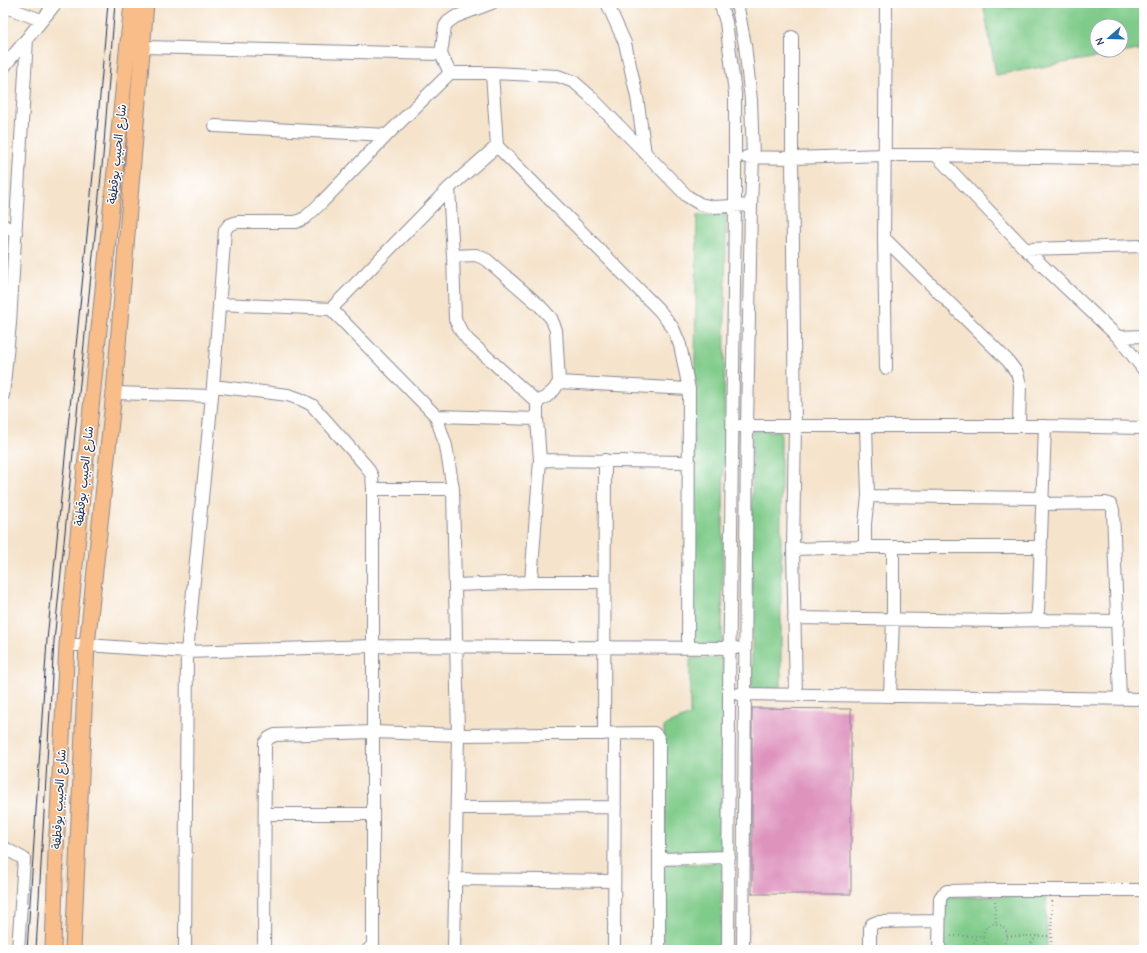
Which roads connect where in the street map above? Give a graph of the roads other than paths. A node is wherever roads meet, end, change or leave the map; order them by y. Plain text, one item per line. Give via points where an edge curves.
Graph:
1 (56, 3) edge
2 (132, 3) edge
3 (146, 3) edge
4 (492, 3) edge
5 (607, 3) edge
6 (720, 3) edge
7 (737, 3) edge
8 (886, 3) edge
9 (3, 6) edge
10 (41, 20) junction
11 (792, 37) dead end
12 (27, 39) junction
13 (142, 47) junction
14 (441, 54) junction
15 (3, 68) edge
16 (450, 73) junction
17 (492, 73) junction
18 (215, 126) dead end
19 (387, 135) junction
20 (497, 146) junction
21 (645, 153) junction
22 (885, 155) junction
23 (936, 155) junction
24 (734, 156) junction
25 (753, 157) junction
26 (792, 158) junction
27 (1144, 158) edge
28 (449, 188) junction
29 (735, 206) junction
30 (751, 206) junction
31 (3, 226) edge
32 (16, 232) junction
33 (884, 238) junction
34 (1144, 246) edge
35 (1025, 249) junction
36 (453, 256) junction
37 (219, 304) junction
38 (331, 309) junction
39 (7, 321) edge
40 (1144, 336) edge
41 (1118, 337) junction
42 (886, 368) dead end
43 (1144, 370) edge
44 (559, 382) junction
45 (688, 389) junction
46 (212, 391) junction
47 (114, 393) junction
48 (3, 395) edge
49 (537, 402) junction
50 (436, 416) junction
51 (537, 419) junction
52 (732, 426) junction
53 (747, 426) junction
54 (795, 426) junction
55 (866, 426) junction
56 (1019, 426) junction
57 (1045, 426) junction
58 (1144, 428) edge
59 (540, 460) junction
60 (605, 460) junction
61 (689, 462) junction
62 (373, 489) junction
63 (453, 489) junction
64 (868, 496) junction
65 (1043, 501) junction
66 (865, 547) junction
67 (893, 547) junction
68 (1041, 547) junction
69 (793, 549) junction
70 (531, 582) junction
71 (604, 582) junction
72 (455, 585) junction
73 (794, 618) junction
74 (893, 620) junction
75 (1036, 620) junction
76 (1118, 621) junction
77 (67, 645) junction
78 (87, 645) junction
79 (373, 646) junction
80 (456, 647) junction
81 (604, 648) junction
82 (688, 648) junction
83 (730, 648) junction
84 (746, 649) junction
85 (187, 652) junction
86 (746, 694) junction
87 (729, 695) junction
88 (796, 695) junction
89 (890, 696) junction
90 (1120, 699) junction
91 (1144, 699) edge
92 (374, 732) junction
93 (610, 734) junction
94 (458, 735) junction
95 (615, 807) junction
96 (457, 808) junction
97 (265, 814) junction
98 (373, 814) junction
99 (3, 847) edge
100 (729, 857) junction
101 (659, 859) junction
102 (455, 879) junction
103 (614, 881) junction
104 (1144, 890) edge
105 (939, 921) junction
106 (18, 950) edge
107 (53, 950) edge
108 (73, 950) edge
109 (185, 950) edge
110 (264, 950) edge
111 (368, 950) edge
112 (454, 950) edge
113 (614, 950) edge
114 (657, 950) edge
115 (728, 950) edge
116 (743, 950) edge
117 (870, 950) edge
118 (938, 950) edge

1 - 10 street
2 - 77 main road, شارع الحبيب بوقطفة
3 - 13 main road, شارع الحبيب بوقطفة
4 - 14 street via 448,22
5 - 21 street via 625,43 637,97
6 - 24 street via 726,22 735,93
7 - 25 street via 751,100
8 - 22 street
9 - 10 street
10 - 12 street
11 - 26 street
12 - 15 street
12 - 32 street
13 - 14 street
13 - 47 main road, شارع الحبيب بوقطفة
14 - 16 street
16 - 17 street
16 - 19 street
17 - 20 street
17 - 21 street via 558,76 574,82
18 - 19 street
19 - 37 street via 305,218 296,222 237,222 229,225 225,230
20 - 28 street
20 - 45 street via 660,311 673,328 680,345
21 - 29 street via 687,196 700,204 714,207
22 - 23 street
22 - 26 street
22 - 33 street
23 - 27 street
23 - 35 street
24 - 25 street
24 - 29 street
25 - 26 street
25 - 30 street
26 - 54 street
28 - 36 street
28 - 38 street
29 - 30 street
29 - 52 street
30 - 53 street
31 - 32 street
32 - 39 street
33 - 42 street
33 - 56 street via 1008,361 1017,373 1020,384
34 - 35 street
35 - 41 street
36 - 44 street via 476,255 487,260 551,318 556,330
36 - 49 street via 455,319 461,331
37 - 38 street
37 - 46 street
38 - 50 street
39 - 48 street
40 - 41 street
41 - 43 street
44 - 45 street
44 - 49 street via 554,390
45 - 61 street
46 - 47 street
46 - 62 street via 288,395 312,405 367,467 372,476
46 - 85 street
47 - 78 main road, شارع الحبيب بوقطفة
49 - 51 street
50 - 51 street
50 - 63 street via 446,446
51 - 59 street
52 - 53 street
52 - 83 street
53 - 54 street
53 - 84 street
54 - 55 street
54 - 69 street
55 - 56 street
55 - 64 street
56 - 57 street
57 - 58 street
57 - 65 street
59 - 60 street
59 - 70 street
60 - 61 street
60 - 71 street
61 - 82 street
62 - 63 street
62 - 79 street
63 - 72 street
64 - 65 street
64 - 66 street
65 - 68 street
65 - 76 street via 1110,505 1113,510
66 - 67 street
66 - 69 street
67 - 68 street
67 - 74 street
68 - 75 street
69 - 73 street
70 - 71 street
70 - 72 street
71 - 81 street
72 - 80 street
73 - 74 street
73 - 88 street
74 - 75 street
74 - 89 street
75 - 76 street
76 - 90 street
77 - 78 street
77 - 107 main road, شارع الحبيب بوقطفة
78 - 85 street
78 - 108 main road, شارع الحبيب بوقطفة
79 - 80 street
79 - 85 street
79 - 92 street
80 - 81 street
80 - 94 street
81 - 82 street
81 - 93 street
82 - 83 street
83 - 84 street
83 - 87 street
84 - 86 street
85 - 109 street
86 - 87 street
86 - 88 street
86 - 116 street
87 - 100 street
88 - 89 street
89 - 90 street
90 - 91 street
92 - 94 street
92 - 97 street via 274,735 269,738 265,743
92 - 98 street
93 - 94 street
93 - 95 street
93 - 101 street via 654,734 660,740
94 - 96 street
95 - 96 street
95 - 103 street
96 - 102 street
97 - 98 street
97 - 110 street
98 - 111 street via 373,946
99 - 106 street via 24,859
100 - 101 street
100 - 115 street
101 - 114 street
102 - 103 street
102 - 112 street
103 - 113 street
104 - 105 street via 948,891 940,898
105 - 117 street via 872,924
105 - 118 street

